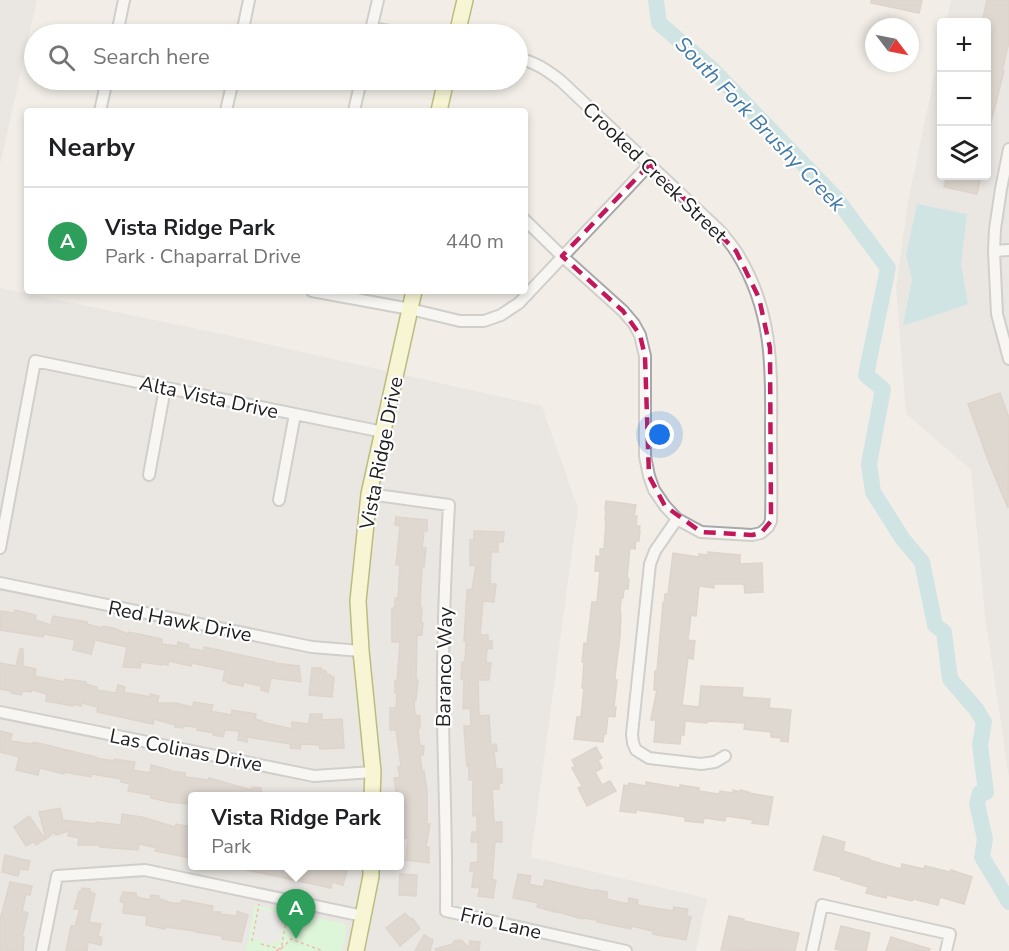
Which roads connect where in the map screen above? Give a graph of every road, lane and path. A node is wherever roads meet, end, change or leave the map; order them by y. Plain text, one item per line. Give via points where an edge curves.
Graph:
1 (124, 0) edge
2 (249, 0) edge
3 (378, 0) edge
4 (465, 0) edge
5 (119, 24) edge
6 (244, 24) edge
7 (373, 24) edge
8 (459, 24) edge
9 (528, 60) edge
10 (105, 90) edge
11 (231, 90) edge
12 (359, 90) edge
13 (444, 90) edge
14 (101, 108) edge
15 (227, 108) edge
16 (355, 108) edge
17 (440, 108) edge
18 (1009, 149) edge
19 (650, 164) junction
20 (528, 223) edge
21 (1009, 250) edge
22 (994, 251) junction
23 (562, 256) junction
24 (528, 293) edge
25 (330, 294) edge
26 (413, 294) edge
27 (527, 294) edge
28 (410, 309) junction
29 (1009, 358) edge
30 (165, 388) junction
31 (295, 414) junction
32 (383, 432) junction
33 (149, 475) dead end
34 (369, 494) junction
35 (279, 500) dead end
36 (677, 519) junction
37 (0, 548) edge
38 (0, 583) edge
39 (361, 651) junction
40 (0, 712) edge
41 (725, 756) dead end
42 (373, 772) junction
43 (372, 792) edge
44 (371, 870) edge
45 (261, 894) junction
46 (290, 900) junction
47 (446, 911) joint
48 (363, 916) junction
49 (252, 941) dead end
50 (261, 944) dead end
51 (282, 950) edge
52 (42, 951) edge
53 (276, 951) edge
54 (324, 951) edge
55 (356, 951) edge
56 (626, 951) edge
57 (812, 951) edge
58 (946, 951) edge

1 - 5 street
2 - 6 street
3 - 7 street
4 - 8 street
9 - 19 street, Crooked Creek Street via 554,75
10 - 14 street
11 - 15 street
12 - 16 street
13 - 17 street
18 - 22 street via 1000,189
19 - 23 street
19 - 36 street, Crooked Creek Street via 736,251 759,298 770,348 768,527 752,535 716,534 701,532
20 - 23 street
21 - 22 street
22 - 29 street via 997,314
23 - 24 street
23 - 36 street via 623,311 640,335 645,356 645,456 649,476 654,490
25 - 28 street
26 - 28 street, Vista Ridge Drive
27 - 28 street via 501,315 483,321 460,321
28 - 32 street, Vista Ridge Drive
30 - 31 street, Alta Vista Drive
30 - 33 street
30 - 37 street, Alta Vista Drive via 35,360
31 - 32 street, Alta Vista Drive
31 - 35 street
32 - 34 street, Vista Ridge Drive
34 - 39 street, Vista Ridge Drive via 358,601
34 - 47 street, Baranco Way via 449,505 443,718
36 - 41 street via 650,564 633,743 636,750 649,758 701,764
38 - 39 street, Red Hawk Drive via 312,647
39 - 42 street, Vista Ridge Drive
40 - 42 street, Las Colinas Drive via 314,776
42 - 43 street, Vista Ridge Drive
44 - 48 street
45 - 46 street
45 - 49 path
45 - 52 street via 145,870 57,876
46 - 48 street
46 - 51 path
47 - 56 street, Frio Lane
48 - 55 street
50 - 51 path
51 - 53 path
51 - 54 path via 291,939
57 - 58 street via 822,905 950,934

